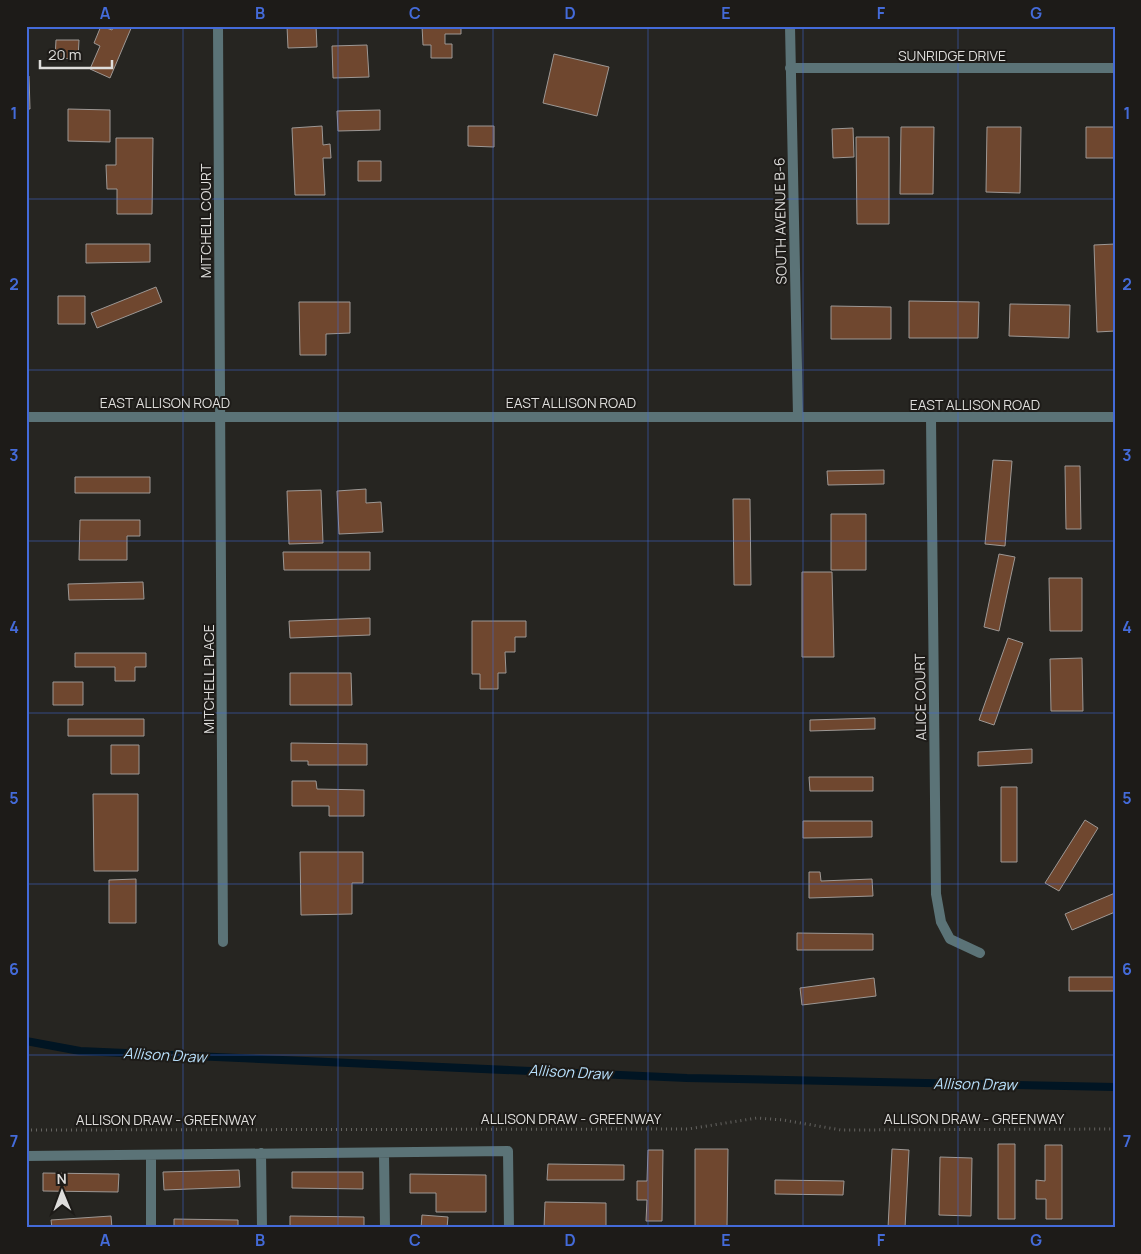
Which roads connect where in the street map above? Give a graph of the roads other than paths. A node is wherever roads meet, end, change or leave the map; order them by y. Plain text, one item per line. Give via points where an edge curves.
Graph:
1 (218, 26) edge
2 (790, 26) edge
3 (790, 68) junction
4 (1115, 68) edge
5 (220, 416) junction
6 (798, 416) junction
7 (26, 417) edge
8 (1115, 417) edge
9 (931, 418) junction
10 (223, 942) dead end
11 (980, 953) dead end
12 (384, 1152) junction
13 (261, 1154) junction
14 (151, 1155) junction
15 (26, 1156) edge
16 (151, 1228) edge
17 (262, 1228) edge
18 (385, 1228) edge
19 (509, 1228) edge

1 - 5 street, MITCHELL COURT
2 - 3 street, SOUTH AVENUE B-6
3 - 4 street, SUNRIDGE DRIVE
3 - 6 street, SOUTH AVENUE B-6
5 - 6 street, EAST ALLISON ROAD
5 - 7 street, EAST ALLISON ROAD
5 - 10 street, MITCHELL PLACE
6 - 9 street, EAST ALLISON ROAD
8 - 9 street, EAST ALLISON ROAD
9 - 11 street, ALICE COURT via 936,894 941,922 950,939
12 - 13 street
12 - 18 street
12 - 19 street via 508,1151
13 - 14 street
13 - 17 street
14 - 15 street
14 - 16 street

